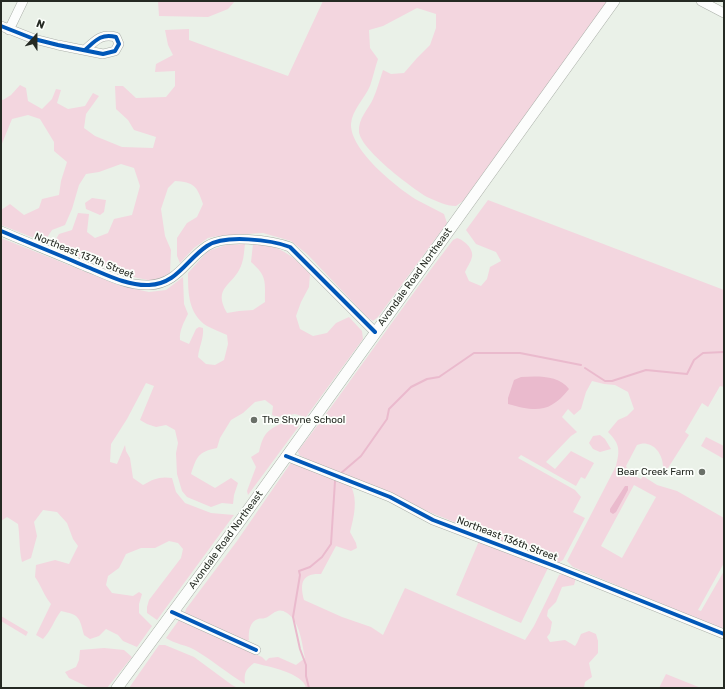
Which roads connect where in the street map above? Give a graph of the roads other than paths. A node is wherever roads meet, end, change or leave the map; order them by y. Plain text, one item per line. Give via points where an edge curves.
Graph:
1 (23, 1) edge
2 (614, 1) edge
3 (701, 1) edge
4 (724, 13) edge
5 (5, 28) edge
6 (84, 50) dead end
7 (1, 231) edge
8 (375, 332) junction
9 (286, 456) junction
10 (172, 612) junction
11 (724, 634) edge
12 (256, 650) dead end
13 (117, 688) edge

1 - 5 street
2 - 8 main road, Avondale Road Northeast
3 - 4 street
5 - 6 street via 58,46
7 - 8 street, Northeast 137th Street via 106,274 148,286 163,284 208,245 224,240 241,239 278,242 290,247
8 - 9 main road, Avondale Road Northeast
9 - 10 main road, Avondale Road Northeast
9 - 11 street, Northeast 136th Street via 390,497 433,520
10 - 12 street
10 - 13 main road, Avondale Road Northeast

